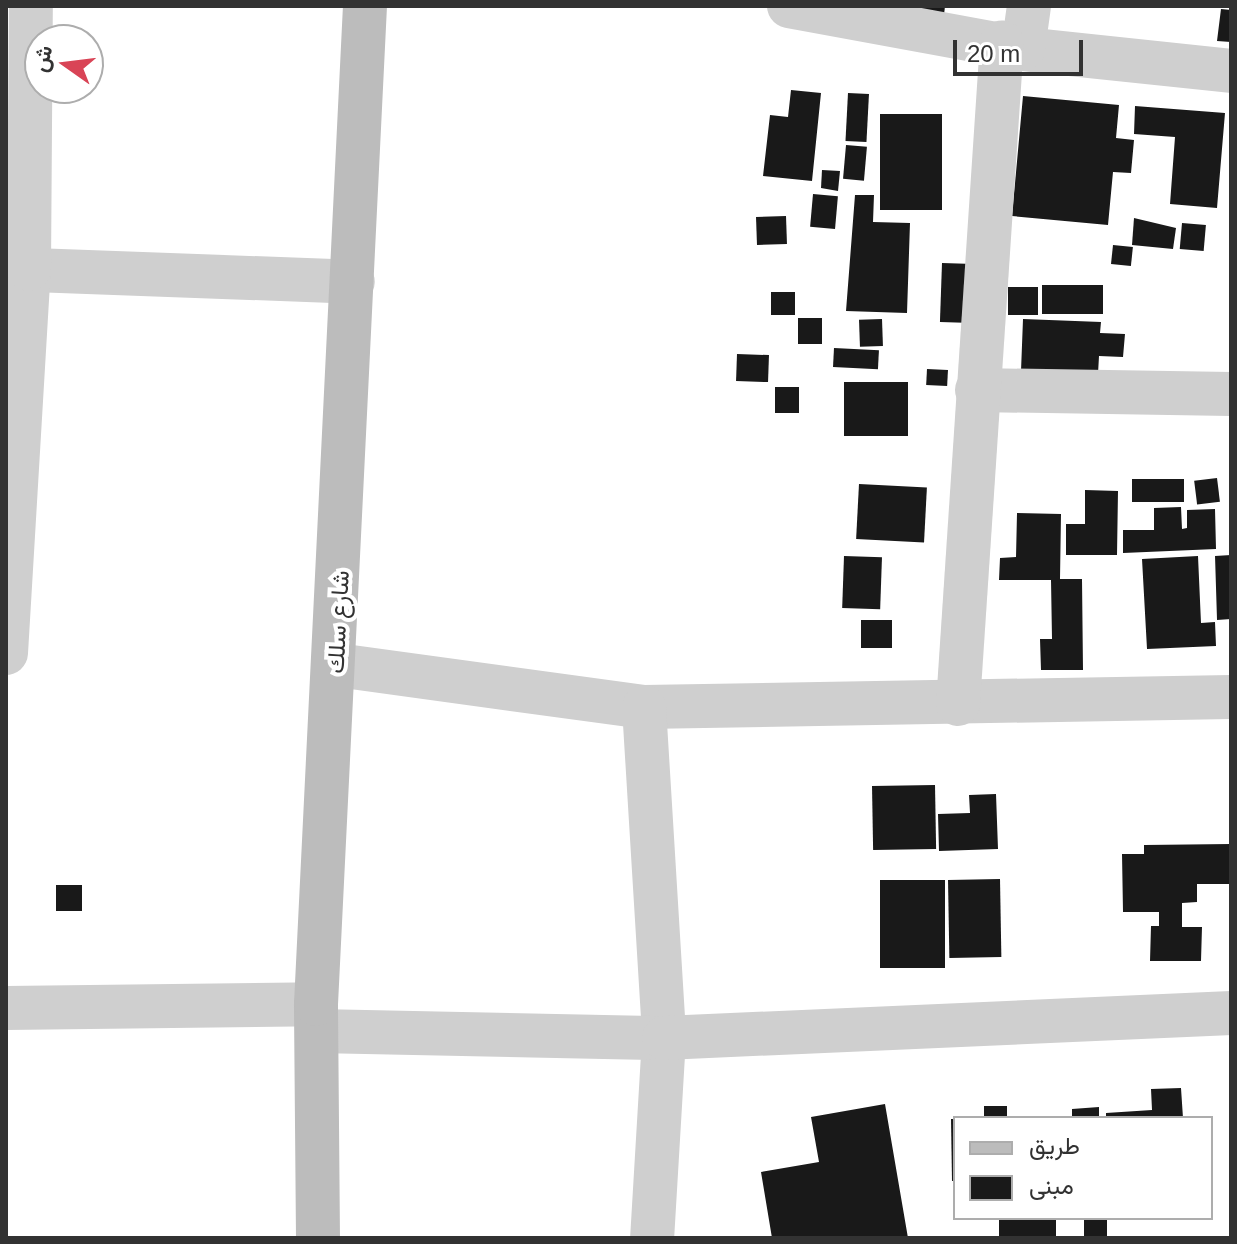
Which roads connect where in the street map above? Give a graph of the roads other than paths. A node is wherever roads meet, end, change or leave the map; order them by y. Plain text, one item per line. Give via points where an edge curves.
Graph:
1 (31, 6) edge
2 (365, 6) edge
3 (789, 6) edge
4 (1029, 6) edge
5 (1013, 45) junction
6 (1231, 71) edge
7 (17, 269) edge
8 (353, 282) junction
9 (977, 390) junction
10 (1231, 394) edge
11 (6, 653) edge
12 (337, 665) junction
13 (1231, 697) edge
14 (958, 704) junction
15 (644, 707) junction
16 (6, 1008) edge
17 (1231, 1013) edge
18 (316, 1018) junction
19 (664, 1038) junction
20 (318, 1238) edge
21 (652, 1238) edge

1 - 7 street
2 - 8 street, شارع سلك
3 - 5 street
4 - 5 street
5 - 6 street
5 - 9 street
7 - 8 street
7 - 11 street
8 - 12 street, شارع سلك
9 - 10 street
9 - 14 street
12 - 15 street
12 - 18 street, شارع سلك
13 - 14 street
14 - 15 street
15 - 19 street
16 - 18 street
17 - 19 street
18 - 19 street
18 - 20 street, شارع سلك
19 - 21 street

